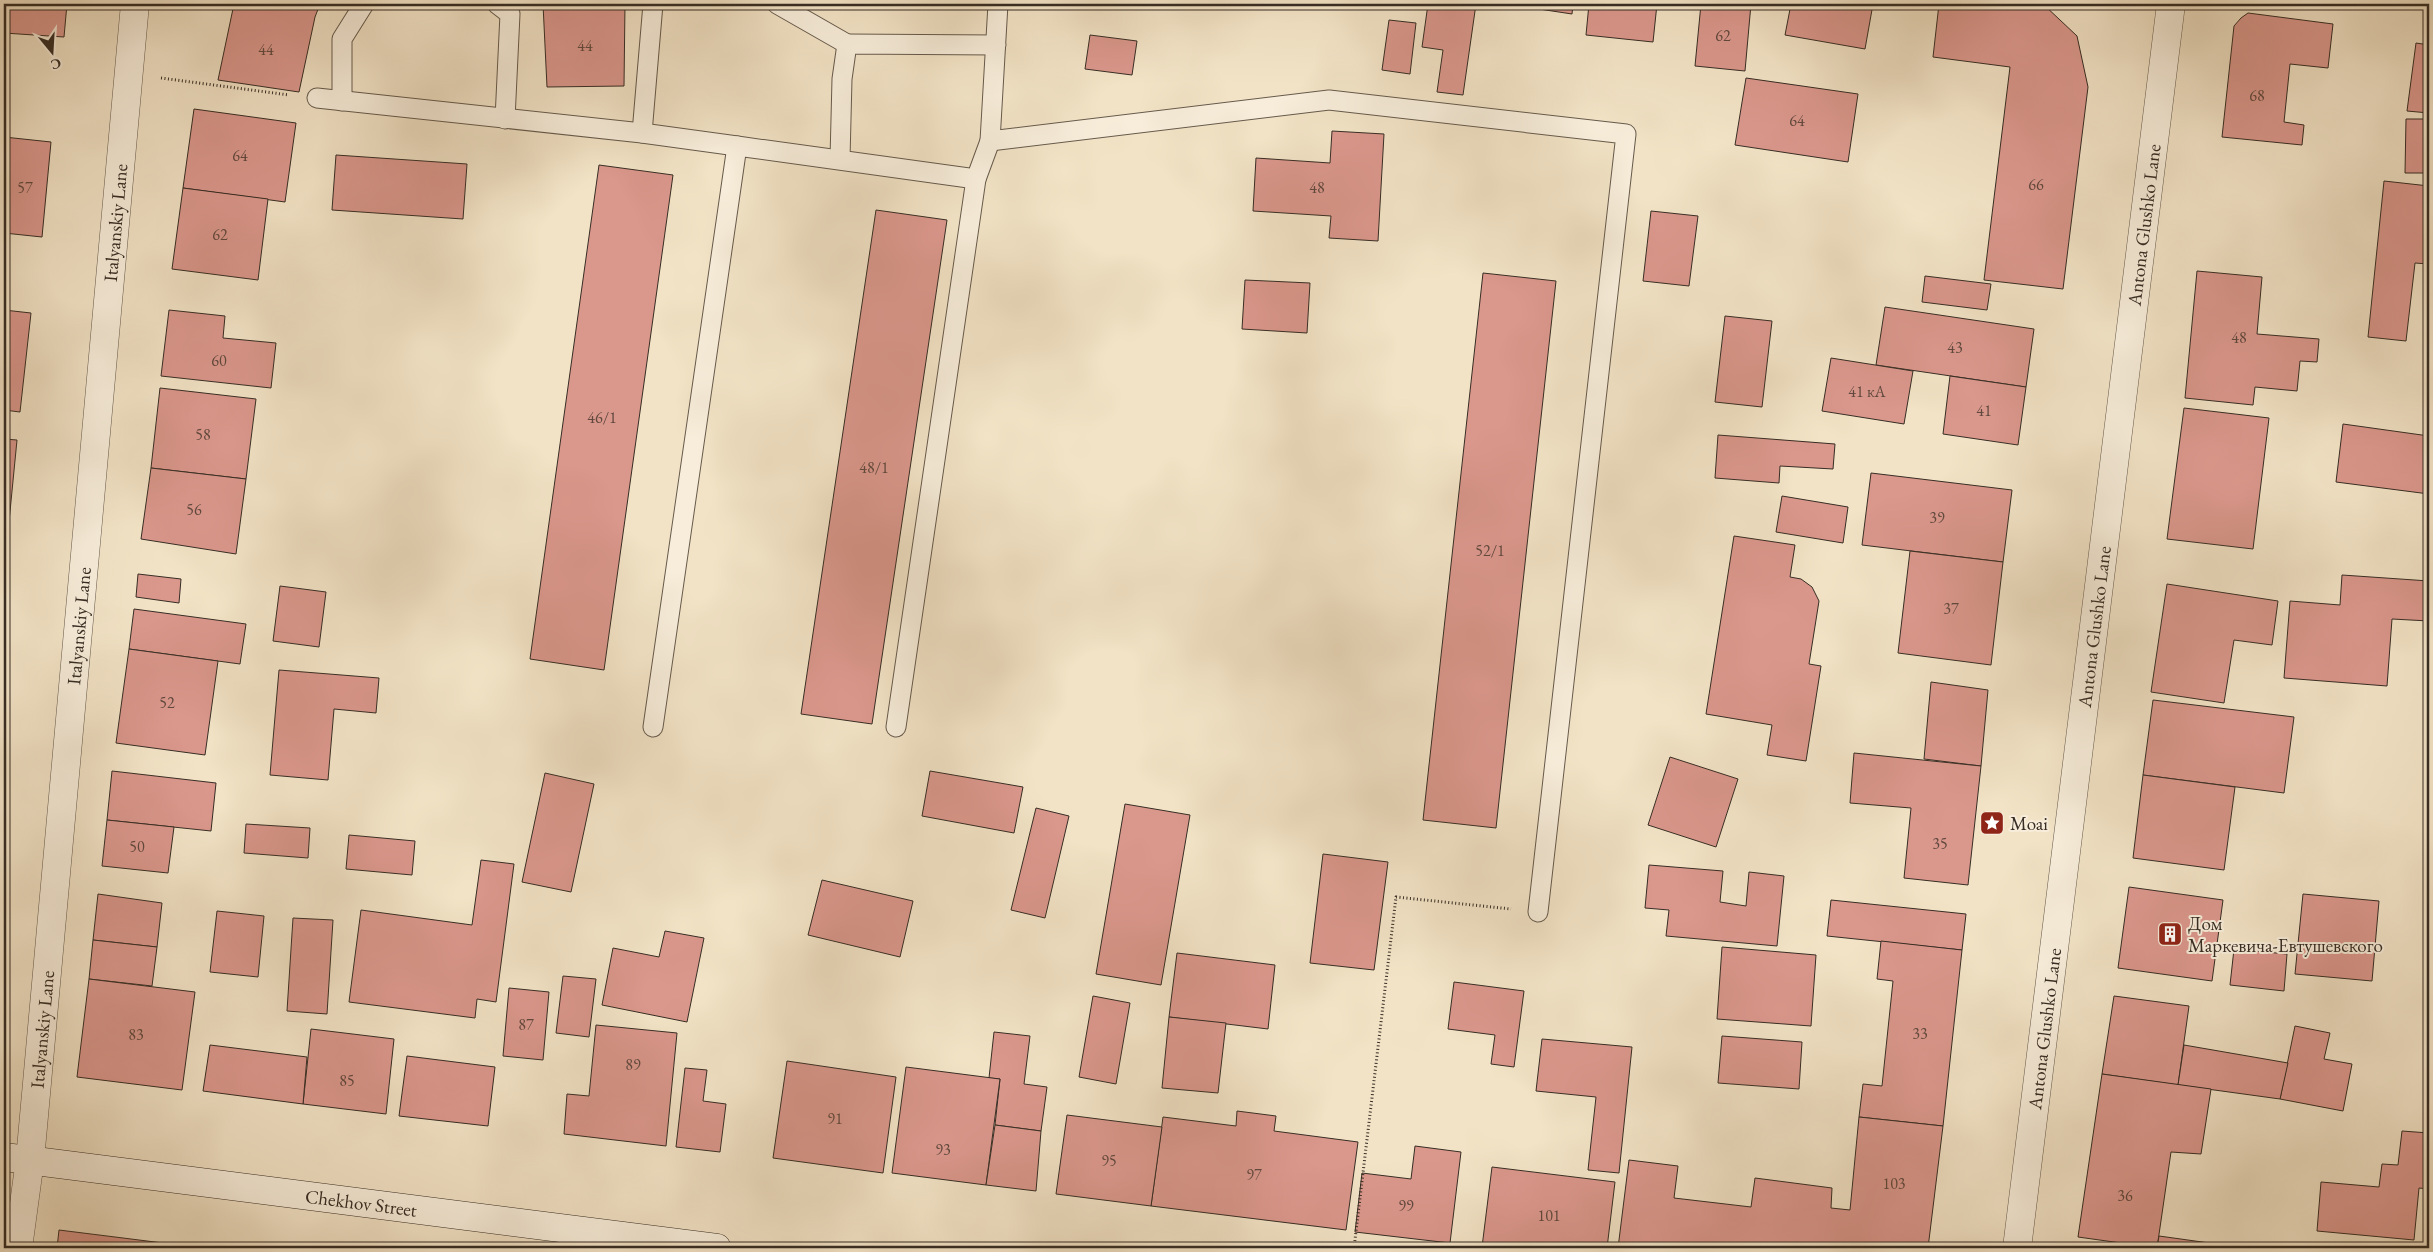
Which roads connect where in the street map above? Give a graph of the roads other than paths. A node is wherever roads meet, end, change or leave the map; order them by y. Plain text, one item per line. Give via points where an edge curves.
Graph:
1 (135, 4) edge
2 (364, 4) edge
3 (497, 4) edge
4 (653, 4) edge
5 (777, 4) edge
6 (998, 4) edge
7 (2171, 4) edge
8 (846, 44) junction
9 (996, 45) junction
10 (317, 98) road end
11 (342, 101) junction
12 (505, 119) junction
13 (642, 133) junction
14 (990, 141) junction
15 (737, 146) junction
16 (840, 160) junction
17 (976, 179) junction
18 (653, 727) dead end
19 (896, 727) dead end
20 (1538, 912) road end
21 (17, 1159) edge
22 (18, 1248) edge
23 (717, 1248) edge
24 (2018, 1248) edge

1 - 21 street, Italyanskiy Lane
2 - 11 lane via 342,39
3 - 12 lane via 510,14
4 - 13 lane
5 - 8 lane
6 - 9 lane
7 - 24 street, Antona Glushko Lane
8 - 9 lane
8 - 16 lane
9 - 14 lane
10 - 11 lane
11 - 12 lane
12 - 13 lane
13 - 15 lane
14 - 17 lane
14 - 20 lane via 1329,100 1626,134
15 - 16 lane
15 - 18 lane
16 - 17 lane
17 - 19 lane
21 - 22 street, Italyanskiy Lane
21 - 23 street, Chekhov Street

